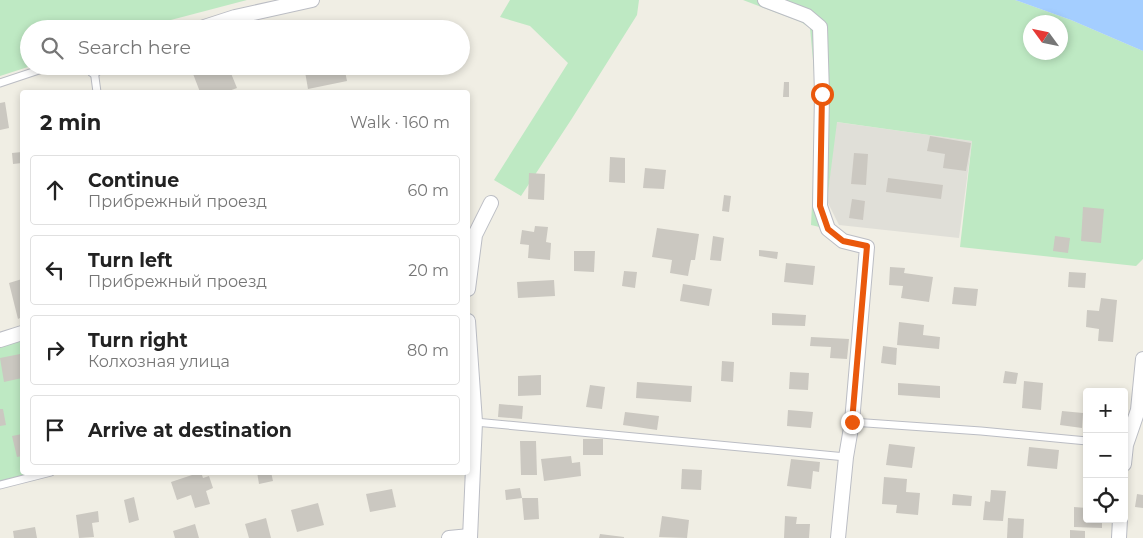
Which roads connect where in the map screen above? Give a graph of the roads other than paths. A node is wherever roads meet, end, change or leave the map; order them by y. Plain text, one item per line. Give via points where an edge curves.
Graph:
1 (312, 0) edge
2 (765, 0) edge
3 (226, 20) edge
4 (24, 75) edge
5 (94, 75) edge
6 (0, 83) edge
7 (97, 90) edge
8 (491, 203) dead end
9 (470, 273) edge
10 (20, 334) edge
11 (0, 340) edge
12 (470, 350) edge
13 (1143, 359) edge
14 (475, 422) junction
15 (852, 422) junction
16 (1128, 437) edge
17 (1083, 441) edge
18 (846, 456) junction
19 (38, 475) edge
20 (0, 484) edge
21 (1120, 523) edge
22 (470, 537) edge
23 (449, 538) edge
24 (838, 538) edge
25 (1119, 538) edge

1 - 3 street
2 - 15 street via 807,16 820,27 820,206 828,229 843,241 867,246
4 - 6 lane
5 - 7 lane
8 - 9 street via 475,235
10 - 11 street
12 - 14 street
13 - 16 street via 1138,410
14 - 18 lane
14 - 22 street
15 - 17 lane
15 - 18 street
18 - 24 street
19 - 20 lane
21 - 25 street
22 - 23 street

